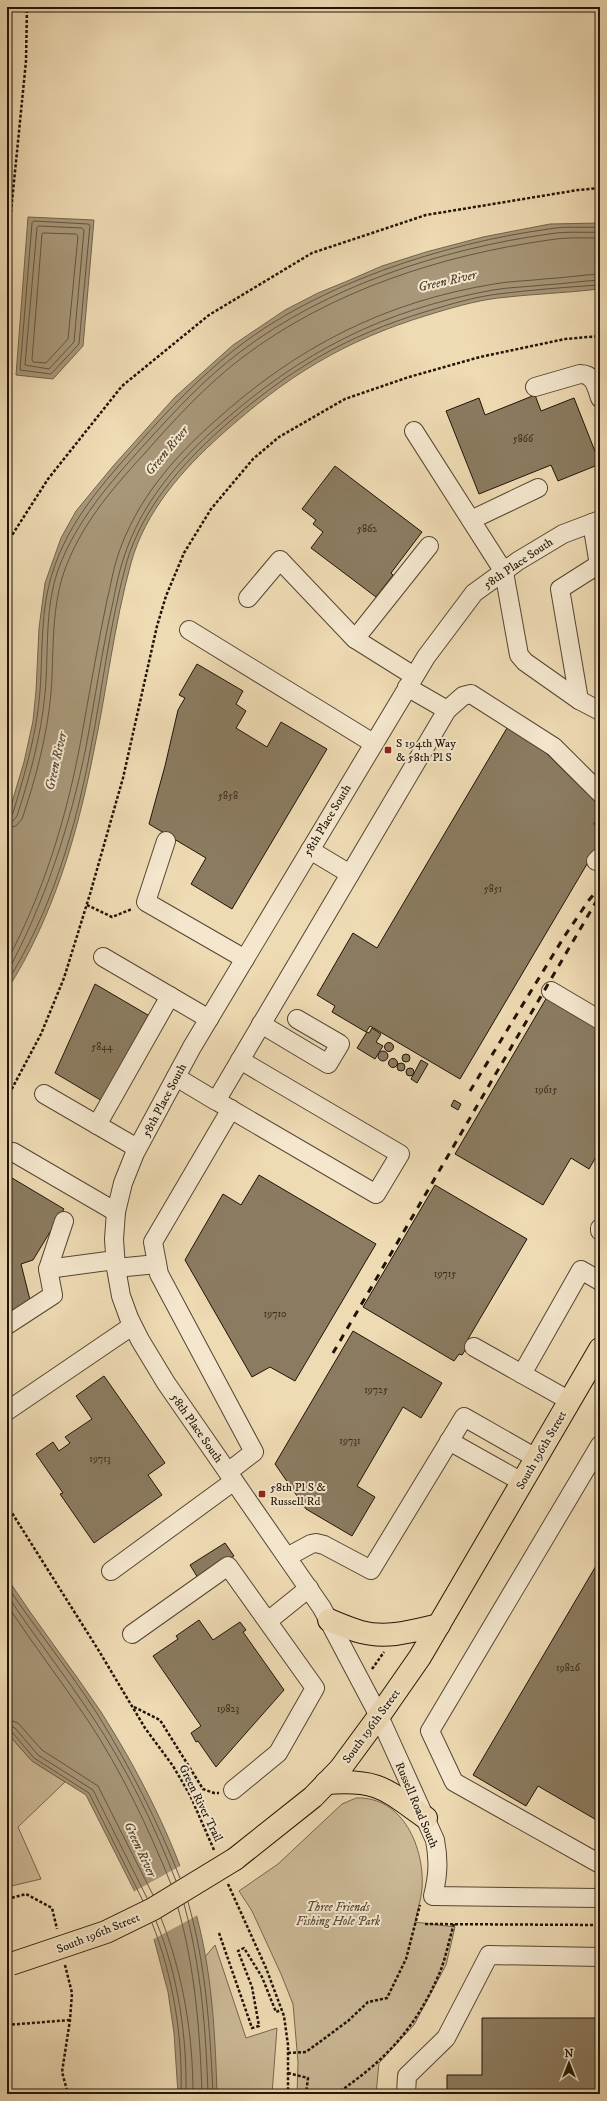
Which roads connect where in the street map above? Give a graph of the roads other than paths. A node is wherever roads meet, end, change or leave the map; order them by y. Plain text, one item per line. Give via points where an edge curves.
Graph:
1 (535, 387) dead end
2 (600, 398) edge
3 (414, 431) dead end
4 (538, 488) dead end
5 (471, 520) junction
6 (596, 522) edge
7 (428, 546) dead end
8 (600, 568) edge
9 (504, 572) junction
10 (248, 598) dead end
11 (189, 630) dead end
12 (355, 639) junction
13 (411, 681) junction
14 (579, 700) junction
15 (447, 710) junction
16 (600, 711) edge
17 (373, 743) junction
18 (600, 793) edge
19 (166, 841) dead end
20 (310, 850) junction
21 (350, 874) junction
22 (103, 956) dead end
23 (245, 959) junction
24 (551, 991) dead end
25 (170, 996) junction
26 (209, 1019) junction
27 (297, 1019) dead end
28 (600, 1020) edge
29 (261, 1024) junction
30 (240, 1060) junction
31 (176, 1077) junction
32 (44, 1094) dead end
33 (223, 1105) junction
34 (97, 1125) junction
35 (137, 1148) junction
36 (13, 1152) dead end
37 (116, 1212) junction
38 (64, 1221) dead end
39 (116, 1264) junction
40 (157, 1264) junction
41 (48, 1269) junction
42 (600, 1281) edge
43 (7, 1325) edge
44 (132, 1326) junction
45 (474, 1347) dead end
46 (600, 1349) edge
47 (522, 1374) junction
48 (570, 1401) junction
49 (7, 1412) edge
50 (450, 1441) junction
51 (600, 1445) edge
52 (536, 1458) junction
53 (231, 1476) junction
54 (522, 1482) junction
55 (287, 1556) junction
56 (111, 1571) dead end
57 (309, 1588) junction
58 (329, 1620) junction
59 (268, 1621) junction
60 (439, 1625) junction
61 (132, 1634) dead end
62 (379, 1716) junction
63 (326, 1784) junction
64 (233, 1790) road end
65 (426, 1818) junction
66 (600, 1864) edge
67 (600, 1898) edge
68 (600, 1957) edge
69 (9, 1964) edge
70 (406, 2094) edge

1 - 2 street via 587,374 592,378
3 - 5 street
4 - 5 street
5 - 9 street
6 - 8 street
6 - 9 street, 58th Place South via 563,534
7 - 12 street
8 - 14 street via 560,589
9 - 13 street, 58th Place South via 474,593
9 - 14 street via 519,655 524,662
10 - 12 street via 280,560
11 - 17 street
12 - 13 street
13 - 15 street
13 - 17 street, 58th Place South
14 - 16 street
15 - 18 street via 463,696 471,694 554,747
15 - 21 street
17 - 20 street, 58th Place South
19 - 23 street via 146,902
20 - 21 street
20 - 23 street, 58th Place South
21 - 29 street
22 - 25 street
23 - 26 street, 58th Place South
24 - 28 street
25 - 26 street
25 - 34 street
26 - 31 street, 58th Place South
27 - 29 street via 340,1044 328,1064
29 - 30 street
30 - 33 street
30 - 33 street via 400,1154 376,1194
31 - 33 street
31 - 35 street, 58th Place South
32 - 34 street
33 - 40 street via 152,1242
34 - 35 street
35 - 37 street, 58th Place South via 123,1183
36 - 37 street
37 - 39 street, 58th Place South
38 - 41 street
39 - 40 street
39 - 41 street
39 - 44 street, 58th Place South via 121,1296
40 - 53 street via 159,1274 254,1452
41 - 43 street via 53,1295
42 - 47 street via 581,1270
44 - 49 street
44 - 53 street, 58th Place South via 166,1384
45 - 47 street
46 - 48 main road, South 196th Street
47 - 48 street
48 - 52 main road, South 196th Street
50 - 52 street via 464,1417
50 - 54 street
50 - 55 street via 371,1570 316,1543
51 - 66 street via 430,1731 454,1782
52 - 54 main road, South 196th Street
53 - 55 street, 58th Place South
53 - 56 street
54 - 60 main road, South 196th Street
55 - 57 street, 58th Place South
57 - 58 street, 58th Place South
57 - 59 street
58 - 60 main road via 362,1632 381,1634 400,1634
58 - 62 street, 58th Place South
59 - 61 street via 228,1566
59 - 64 street via 315,1688 278,1753
60 - 62 main road, South 196th Street
62 - 63 main road, South 196th Street
62 - 65 street, Russell Road South
63 - 65 main road via 374,1784 387,1790
63 - 69 main road, South 196th Street, bridge via 280,1824 153,1909 106,1932
65 - 67 street, Russell Road South via 435,1840 439,1874 427,1899
68 - 70 street via 489,1956 446,2038 408,2076

